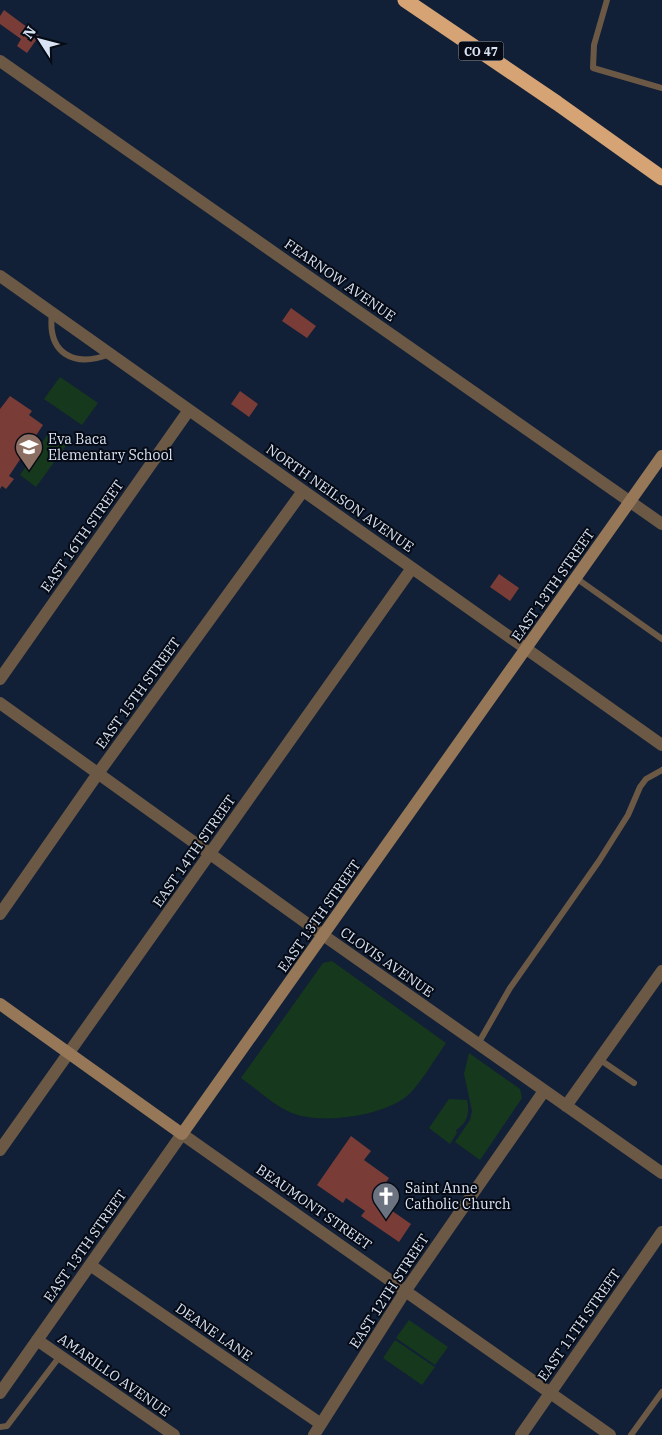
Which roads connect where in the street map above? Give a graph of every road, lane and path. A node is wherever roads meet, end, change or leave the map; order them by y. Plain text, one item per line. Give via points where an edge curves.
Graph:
1 (405, 0) edge
2 (607, 0) edge
3 (0, 62) edge
4 (662, 88) edge
5 (662, 178) edge
6 (0, 276) edge
7 (52, 313) junction
8 (110, 354) junction
9 (189, 410) junction
10 (662, 456) edge
11 (303, 491) junction
12 (630, 501) junction
13 (662, 524) edge
14 (412, 568) junction
15 (576, 578) junction
16 (662, 639) edge
17 (526, 649) junction
18 (0, 679) edge
19 (0, 704) edge
20 (662, 745) edge
21 (662, 770) edge
22 (99, 772) junction
23 (210, 854) junction
24 (0, 914) edge
25 (323, 935) junction
26 (662, 971) edge
27 (0, 1004) edge
28 (478, 1044) junction
29 (70, 1054) junction
30 (599, 1060) junction
31 (634, 1084) dead end
32 (544, 1091) junction
33 (566, 1106) junction
34 (182, 1134) junction
35 (0, 1150) edge
36 (662, 1173) edge
37 (662, 1232) edge
38 (90, 1265) junction
39 (406, 1290) junction
40 (37, 1340) junction
41 (60, 1356) junction
42 (662, 1392) edge
43 (0, 1393) edge
44 (550, 1393) junction
45 (321, 1424) junction
46 (0, 1427) edge
47 (174, 1435) edge
48 (314, 1435) edge
49 (521, 1435) edge
50 (610, 1435) edge
51 (631, 1435) edge

1 - 5 highway, CO 47
2 - 4 lane via 594,45 593,68
3 - 12 street, FEARNOW AVENUE
6 - 7 street, NORTH NEILSON AVENUE
7 - 8 street, NORTH NEILSON AVENUE
7 - 8 lane via 53,338 69,357 88,361
8 - 9 street, NORTH NEILSON AVENUE
9 - 11 street, NORTH NEILSON AVENUE
9 - 18 street, EAST 16TH STREET
10 - 12 street, EAST 13TH STREET
11 - 14 street, NORTH NEILSON AVENUE
11 - 22 street, EAST 15TH STREET
12 - 13 street, FEARNOW AVENUE
12 - 15 street, EAST 13TH STREET
14 - 17 street, NORTH NEILSON AVENUE
14 - 23 street, EAST 14TH STREET
15 - 16 lane
15 - 17 street, EAST 13TH STREET
17 - 20 street, NORTH NEILSON AVENUE
17 - 25 street, EAST 13TH STREET
19 - 22 street, CLOVIS AVENUE
21 - 28 lane via 640,786 628,814 510,988
22 - 23 street, CLOVIS AVENUE
22 - 24 street, EAST 15TH STREET
23 - 25 street, CLOVIS AVENUE
23 - 29 street, EAST 14TH STREET
25 - 28 street, CLOVIS AVENUE
25 - 34 street, EAST 13TH STREET
26 - 30 street
27 - 29 street, BEAUMONT STREET
28 - 32 street, CLOVIS AVENUE
29 - 34 street, BEAUMONT STREET
29 - 35 street, EAST 14TH STREET
30 - 31 lane
30 - 33 street
32 - 33 street, CLOVIS AVENUE
32 - 39 street, EAST 12TH STREET
33 - 36 street, CLOVIS AVENUE
34 - 38 street, EAST 13TH STREET
34 - 39 street, BEAUMONT STREET
37 - 44 street, EAST 11TH STREET
38 - 40 street, EAST 13TH STREET
38 - 45 street, DEANE LANE
39 - 44 street, BEAUMONT STREET
39 - 45 street, EAST 12TH STREET
40 - 41 street, AMARILLO AVENUE
40 - 43 street, EAST 13TH STREET
41 - 46 lane via 7,1426
41 - 47 street, AMARILLO AVENUE
42 - 51 lane
44 - 49 street, EAST 11TH STREET
44 - 50 street, BEAUMONT STREET
45 - 48 street, EAST 12TH STREET

